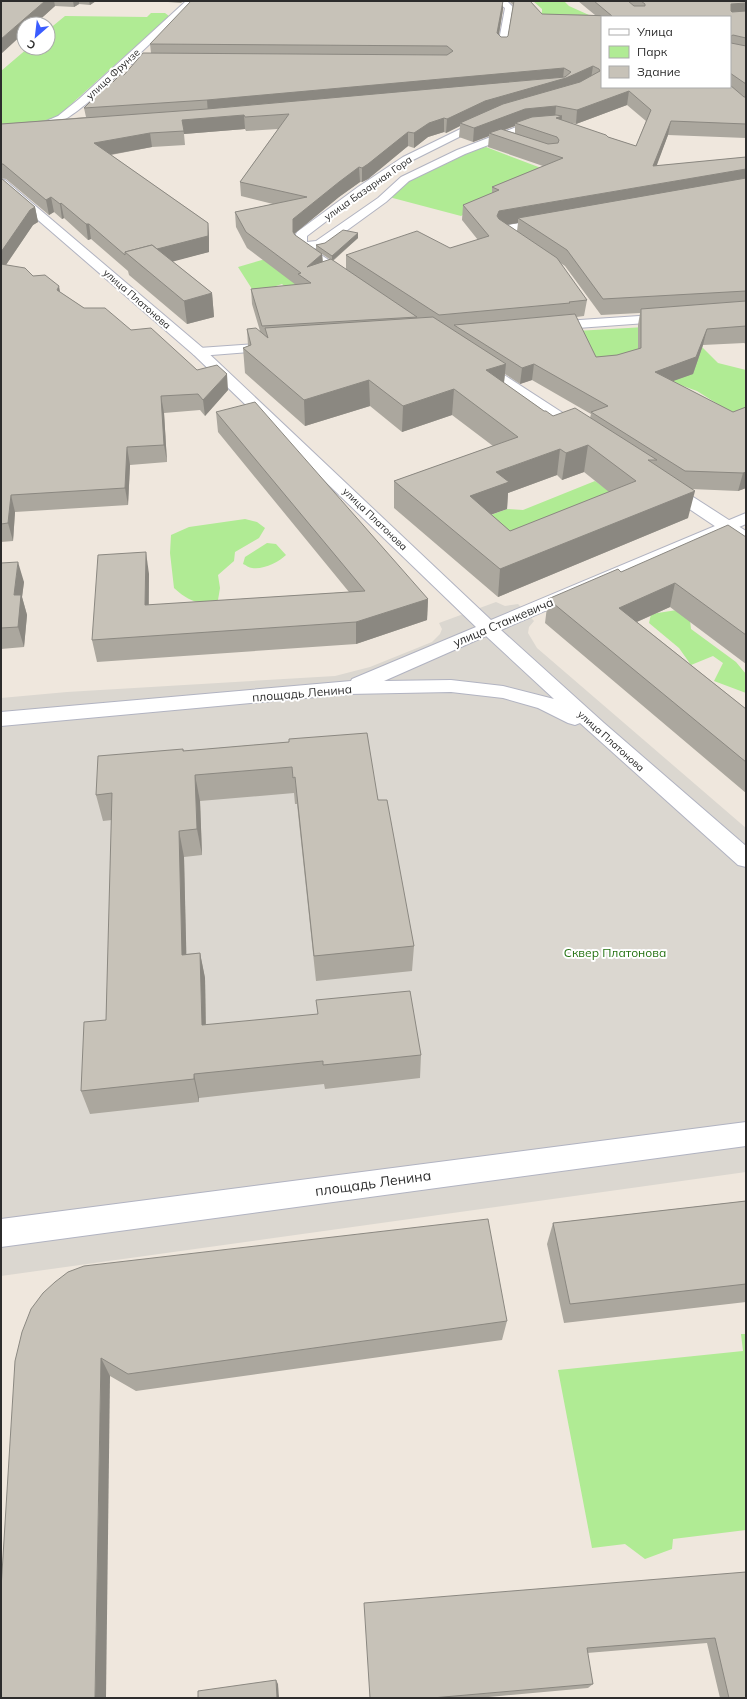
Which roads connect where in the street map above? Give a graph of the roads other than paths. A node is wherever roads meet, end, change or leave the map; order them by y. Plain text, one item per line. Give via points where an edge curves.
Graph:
1 (191, 1) edge
2 (483, 1) edge
3 (184, 8) junction
4 (200, 8) edge
5 (503, 46) edge
6 (126, 61) junction
7 (171, 61) edge
8 (494, 116) edge
9 (555, 124) edge
10 (65, 127) edge
11 (500, 137) junction
12 (515, 142) edge
13 (1, 182) edge
14 (557, 221) edge
15 (301, 241) junction
16 (528, 248) edge
17 (358, 285) edge
18 (588, 309) edge
19 (681, 317) edge
20 (597, 322) junction
21 (535, 327) edge
22 (287, 346) edge
23 (199, 352) junction
24 (465, 356) edge
25 (594, 440) edge
26 (653, 478) edge
27 (746, 518) edge
28 (725, 526) junction
29 (746, 539) edge
30 (488, 628) junction
31 (348, 688) junction
32 (1, 719) edge
33 (597, 728) junction
34 (746, 859) edge
35 (746, 1134) edge
36 (1, 1233) edge

1 - 3 street, улица Фрунзе
2 - 5 street via 503,2 509,7
3 - 4 street
3 - 6 street, улица Фрунзе
6 - 7 street
6 - 10 street, улица Фрунзе via 62,118 47,125 22,130
8 - 15 street, улица Базарная Гора via 407,159 362,189
9 - 11 street, улица Базарная Гора via 528,126
11 - 12 street
11 - 15 street, улица Базарная Гора via 461,152 405,179 382,200 320,244
13 - 23 street, улица Платонова
14 - 16 street via 503,230
15 - 17 street
18 - 20 street
19 - 20 street
20 - 21 street
22 - 23 street
23 - 30 street, улица Платонова
24 - 25 street
26 - 28 street
27 - 28 street, улица Станкевича
28 - 29 street
28 - 30 street, улица Станкевича
30 - 31 street, улица Станкевича
30 - 33 street, улица Платонова
31 - 32 street, площадь Ленина
31 - 33 street, площадь Ленина via 451,686 503,692 545,703
33 - 34 street, улица Платонова
35 - 36 street, площадь Ленина

